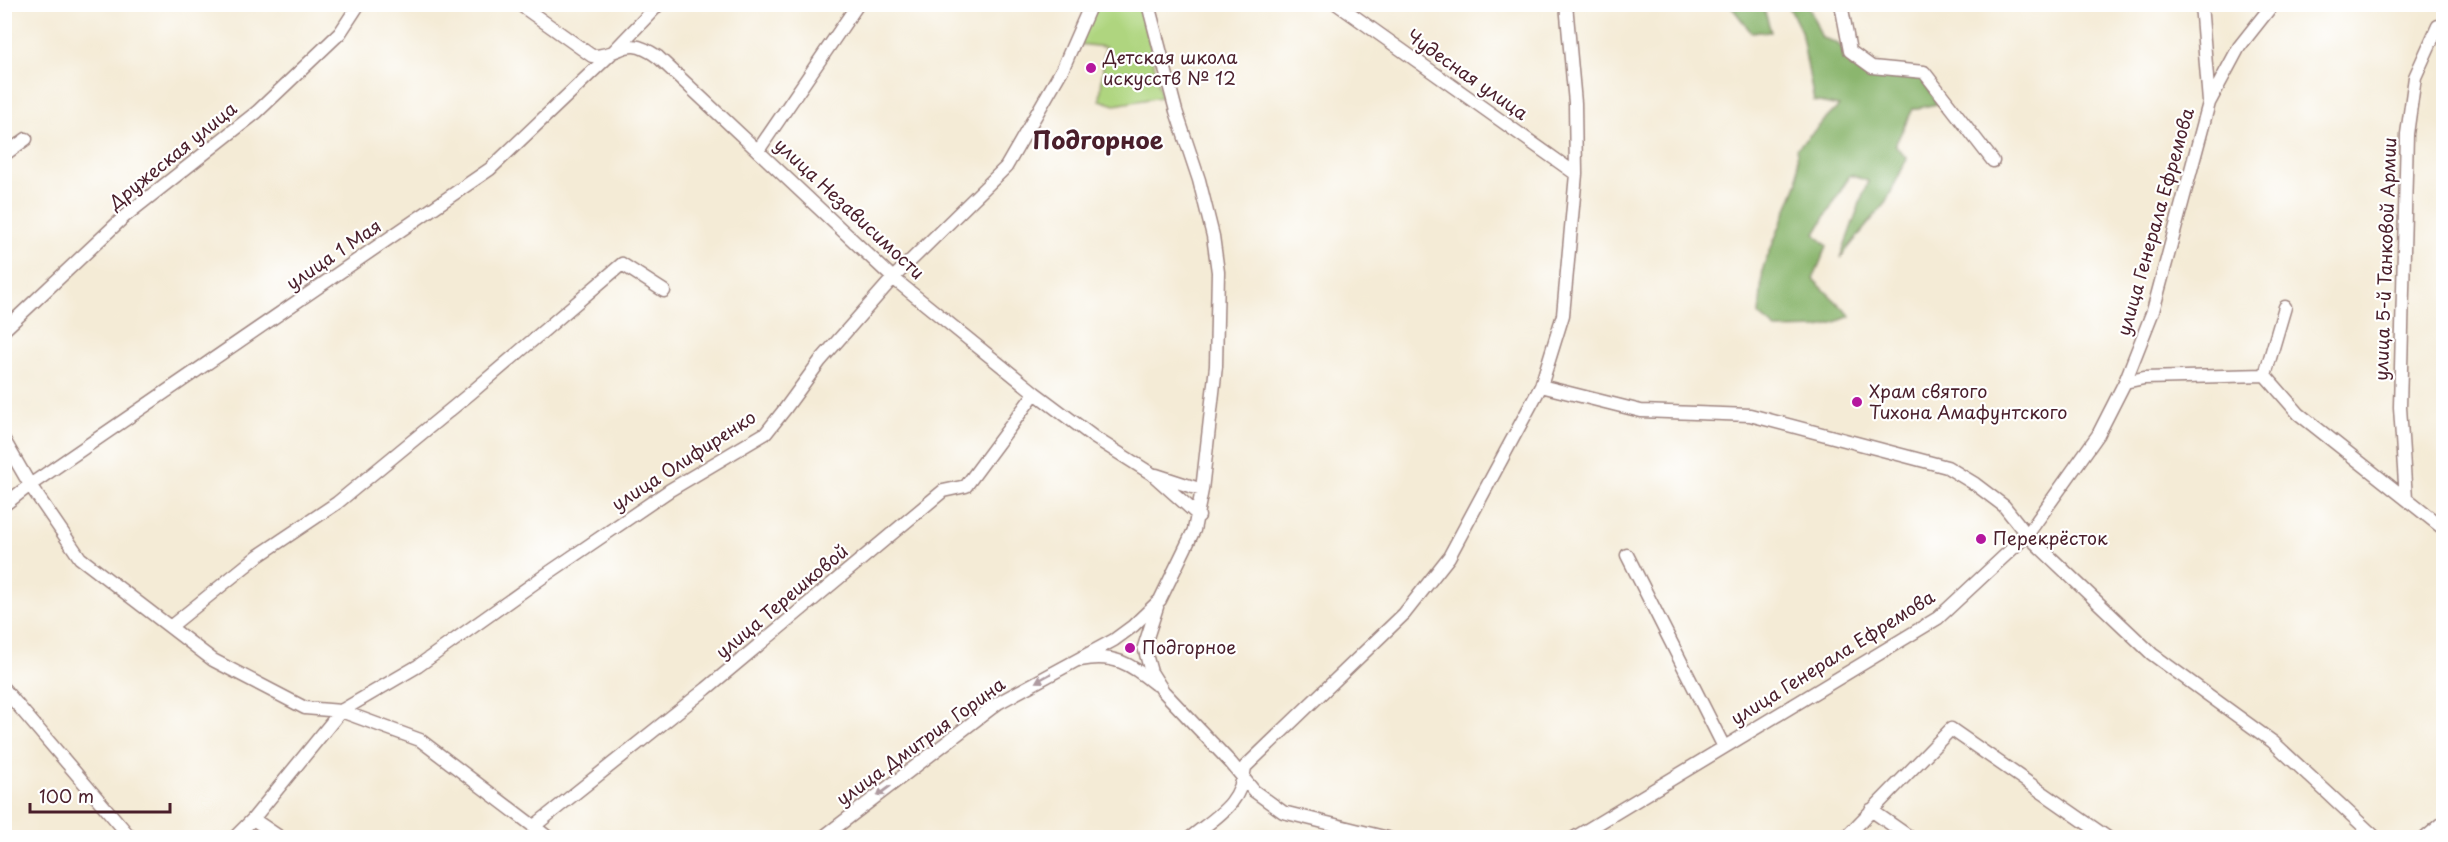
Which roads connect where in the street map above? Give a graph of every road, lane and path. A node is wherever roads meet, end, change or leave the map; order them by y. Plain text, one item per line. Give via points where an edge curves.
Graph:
1 (359, 4) edge
2 (519, 4) edge
3 (659, 4) edge
4 (858, 4) edge
5 (1091, 4) edge
6 (1148, 4) edge
7 (1337, 4) edge
8 (1566, 4) edge
9 (1841, 4) edge
10 (2201, 4) edge
11 (2273, 4) edge
12 (2438, 26) dead end
13 (614, 51) junction
14 (2210, 103) junction
15 (26, 139) dead end
16 (759, 149) junction
17 (4, 155) edge
18 (1993, 160) dead end
19 (1576, 174) junction
20 (893, 278) junction
21 (664, 291) dead end
22 (2285, 307) dead end
23 (4, 330) edge
24 (2265, 375) junction
25 (2125, 382) junction
26 (1541, 386) junction
27 (1035, 393) junction
28 (4, 440) edge
29 (1152, 474) junction
30 (30, 485) junction
31 (1203, 490) junction
32 (2406, 499) junction
33 (4, 505) edge
34 (1199, 516) junction
35 (2444, 529) edge
36 (2027, 535) junction
37 (1627, 555) dead end
38 (1160, 600) junction
39 (170, 627) junction
40 (1122, 635) junction
41 (1144, 647) junction
42 (1073, 662) junction
43 (1125, 662) junction
44 (4, 689) edge
45 (1162, 691) junction
46 (341, 711) junction
47 (1724, 747) junction
48 (1244, 779) junction
49 (1871, 810) junction
50 (254, 819) junction
51 (2444, 822) edge
52 (533, 827) junction
53 (131, 837) edge
54 (234, 837) edge
55 (281, 837) edge
56 (549, 837) edge
57 (822, 837) edge
58 (1190, 837) edge
59 (1388, 837) edge
60 (1574, 837) edge
61 (1845, 837) edge
62 (1911, 837) edge
63 (2108, 837) edge
64 (2376, 837) edge
65 (2426, 837) edge

1 - 23 street, Дружеская улица via 340,33 257,112 125,216
2 - 13 street, улица Независимости via 592,56
3 - 13 street, улица 1 Мая
4 - 16 street
5 - 20 street, улица Олифиренко via 1063,68 1006,167
6 - 31 street, улица Дмитрия Горина via 1199,180 1218,272 1216,366
7 - 19 street, Чудесная улица
8 - 19 street via 1575,103
9 - 18 street via 1850,51 1872,67 1924,72
10 - 14 street
11 - 14 street, улица Генерала Ефремова via 2239,47
12 - 32 street, улица 5-й Танковой Армии via 2415,77 2407,134 2400,407
13 - 16 street, улица Независимости via 634,45 646,49
13 - 30 street, улица 1 Мая via 490,169
14 - 25 street, улица Генерала Ефремова via 2153,311
15 - 17 street
16 - 20 street, улица Независимости
19 - 26 street via 1563,315
20 - 27 street, улица Независимости
20 - 46 street, улица Олифиренко via 820,361 766,433 670,490 418,666
21 - 39 street via 622,264 337,503 258,556
22 - 24 street
24 - 25 street via 2144,378
24 - 32 street via 2299,414
25 - 36 street, улица Генерала Ефремова via 2098,435
26 - 36 street via 1641,411 1750,415 1947,467 2004,506
26 - 48 street via 1449,557 1404,614 1245,767
27 - 29 street, улица Независимости
27 - 52 street, улица Терешковой via 966,486 943,491
28 - 30 street
29 - 31 street
29 - 34 street
30 - 33 street, улица 1 Мая
30 - 39 street via 80,558
31 - 34 street, улица Дмитрия Горина
32 - 35 street
34 - 38 street, улица Дмитрия Горина
36 - 47 street, улица Генерала Ефремова via 1938,618
36 - 64 street via 2152,654 2273,742
37 - 47 street, улица Генерала Ефремова
38 - 40 street, улица Дмитрия Горина
38 - 41 street
39 - 46 street via 213,660 305,708
40 - 41 street via 1137,635
40 - 42 street, улица Дмитрия Горина
40 - 43 street via 1115,651
41 - 43 street via 1138,660
41 - 45 street via 1150,672
42 - 43 street via 1100,658
42 -> 57 street, улица Дмитрия Горина via 998,703
43 - 45 street
44 - 53 street
45 - 48 street
46 - 50 street, улица Олифиренко
46 - 52 street via 420,740
47 - 60 street, улица Генерала Ефремова
48 - 58 street via 1240,793 1223,812
48 - 59 street via 1283,812
49 - 61 street
49 - 62 street
49 - 63 street via 1952,729
50 - 54 street, улица Олифиренко
50 - 55 street
51 - 65 street
52 - 56 street

